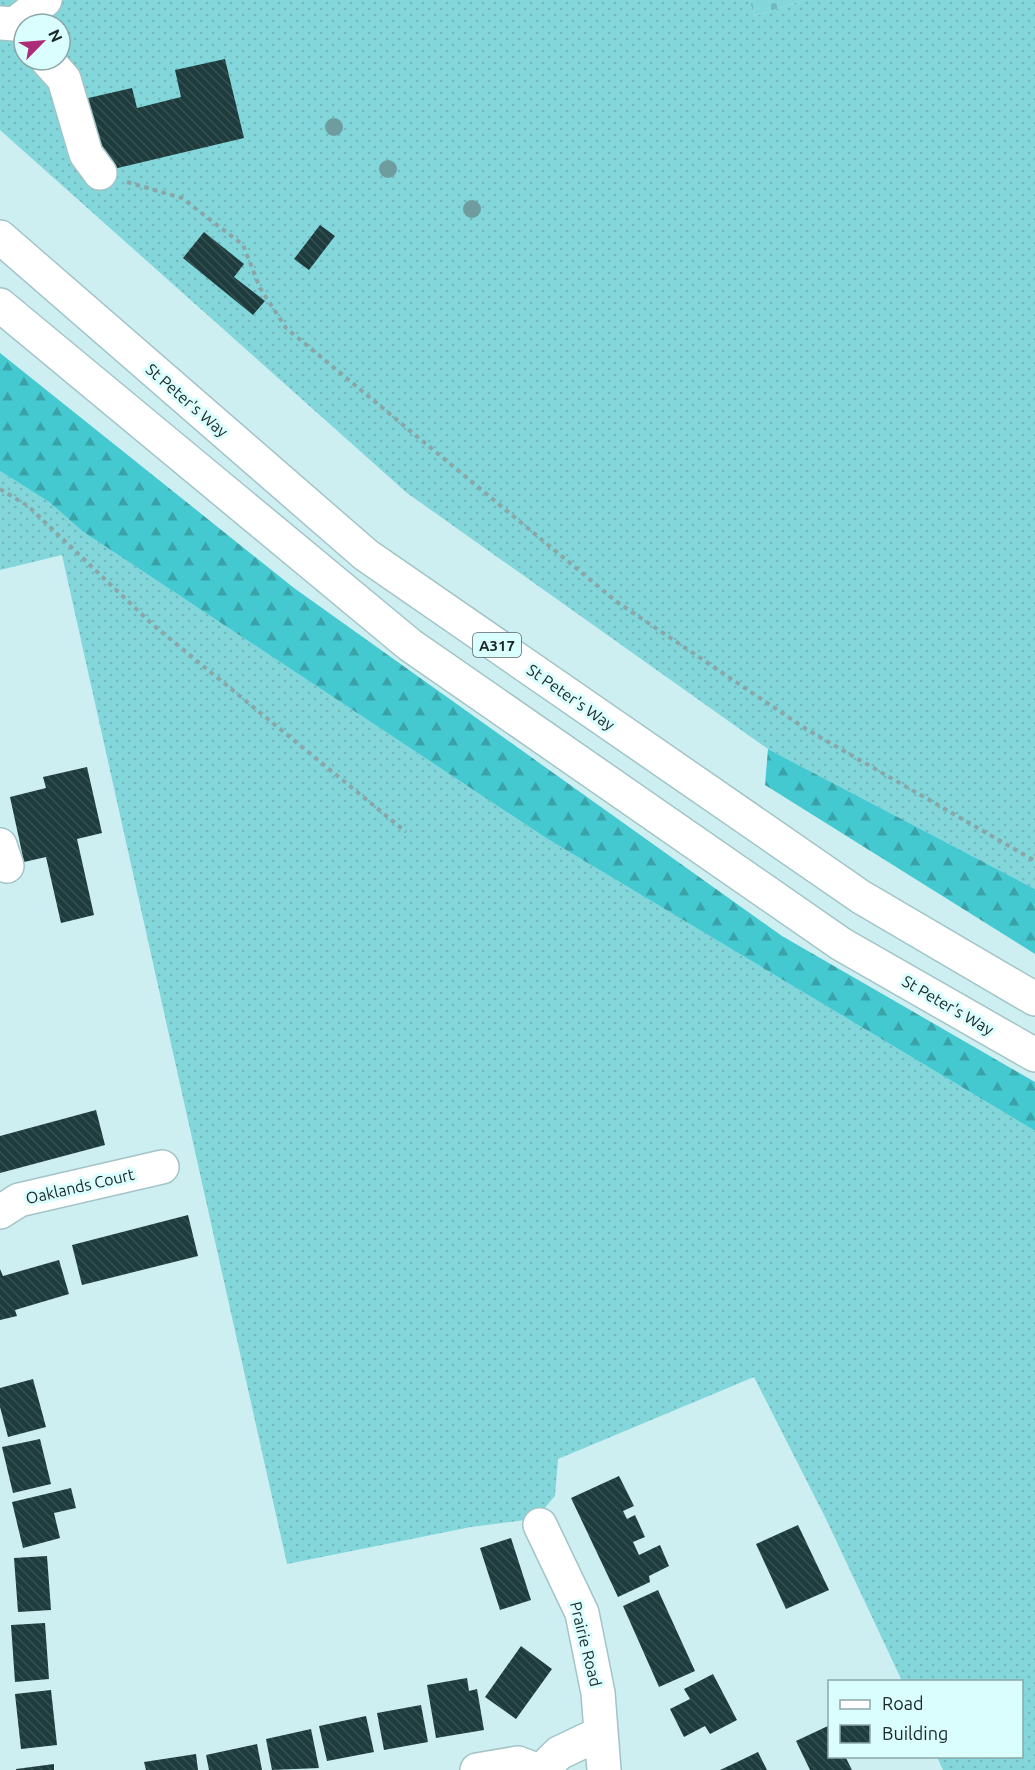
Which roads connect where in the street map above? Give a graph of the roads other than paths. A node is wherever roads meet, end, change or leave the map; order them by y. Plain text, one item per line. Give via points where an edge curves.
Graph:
1 (45, 0) edge
2 (31, 12) edge
3 (58, 72) edge
4 (100, 173) road end
5 (0, 237) edge
6 (0, 305) edge
7 (1035, 999) edge
8 (1035, 1055) edge
9 (162, 1167) dead end
10 (0, 1212) edge
11 (540, 1525) dead end
12 (601, 1733) junction
13 (477, 1770) edge
14 (536, 1770) edge
15 (542, 1770) edge
16 (604, 1770) edge

1 - 2 main road
3 - 4 main road via 64,79 86,154
5 - 7 main road, St Peter's Way / A317 via 366,555 861,897
6 - 8 main road, St Peter's Way via 410,645 842,944
9 - 10 main road, Oaklands Court via 19,1200
11 - 12 main road, Prairie Road via 582,1613 598,1693
12 - 15 main road via 559,1753
12 - 16 main road, Prairie Road
13 - 14 main road via 518,1762

